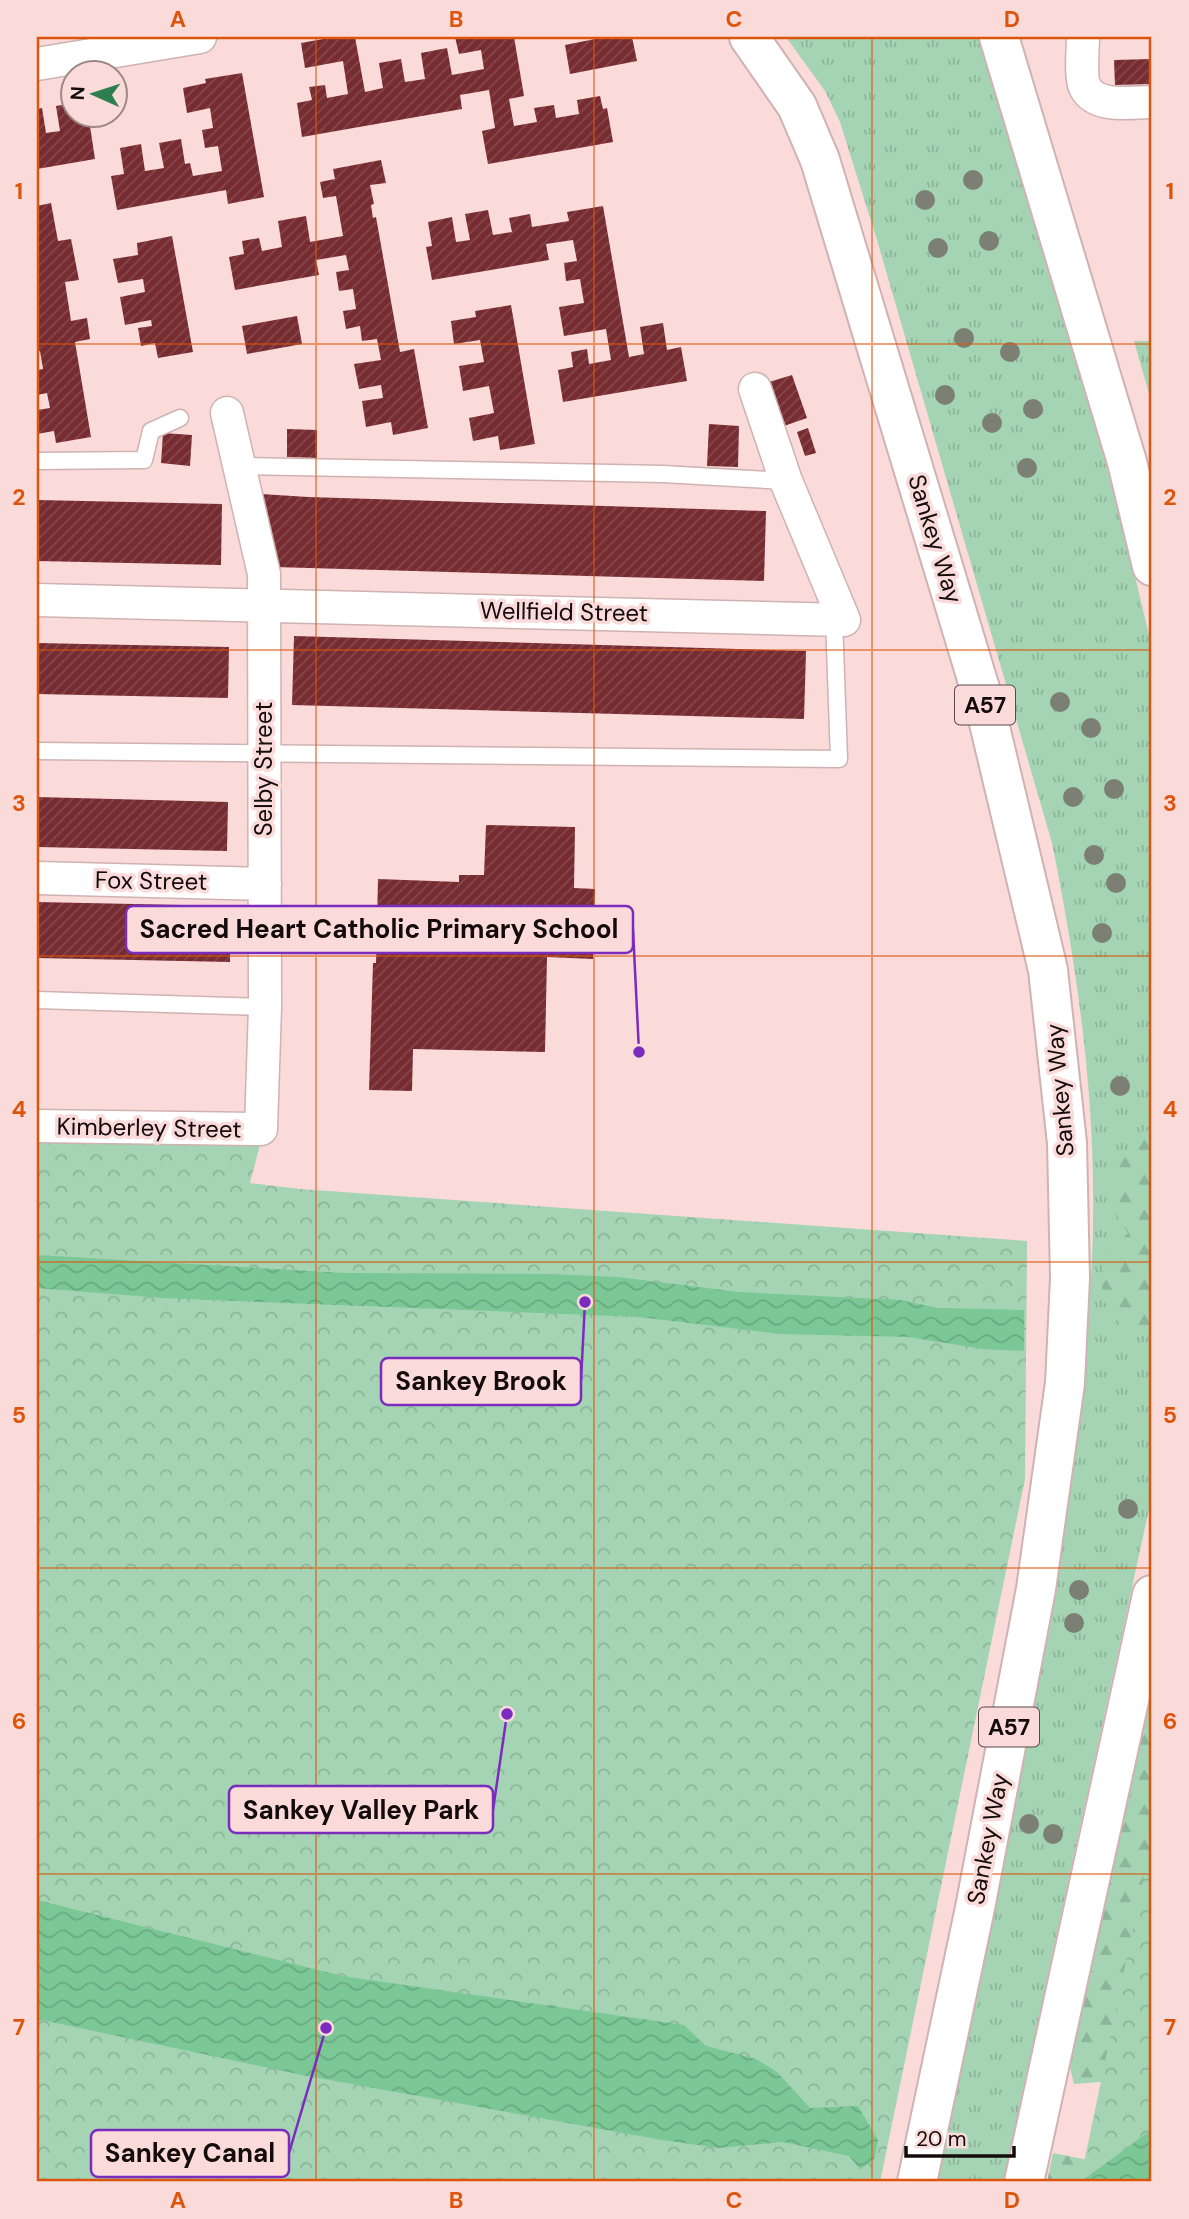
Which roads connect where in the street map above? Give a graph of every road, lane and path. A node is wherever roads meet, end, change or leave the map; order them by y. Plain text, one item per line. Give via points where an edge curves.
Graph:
1 (200, 37) edge
2 (748, 37) edge
3 (999, 37) edge
4 (1083, 37) edge
5 (87, 46) edge
6 (37, 64) edge
7 (1152, 102) edge
8 (755, 389) dead end
9 (227, 413) dead end
10 (180, 418) dead end
11 (37, 461) edge
12 (238, 466) junction
13 (786, 481) junction
14 (1152, 566) edge
15 (37, 600) edge
16 (264, 604) junction
17 (834, 619) junction
18 (37, 751) edge
19 (264, 755) junction
20 (37, 878) edge
21 (265, 884) junction
22 (37, 1000) edge
23 (265, 1007) junction
24 (37, 1126) edge
25 (261, 1129) joint
26 (1152, 1595) edge
27 (917, 2182) edge
28 (1024, 2182) edge

1 - 5 street
2 - 27 highway, Sankey Way / A57 via 797,106 820,160 984,702 1048,971 1067,1143 1070,1278 1065,1383 1036,1589
3 - 14 highway via 1127,462
4 - 7 street via 1084,85 1091,95 1104,102
5 - 6 street
8 - 13 street
9 - 12 street, Selby Street
10 - 11 lane via 151,431 145,460
12 - 13 lane via 663,474
12 - 16 street, Selby Street via 264,574
13 - 17 street via 844,620
15 - 16 street, Wellfield Street
16 - 17 street, Wellfield Street
16 - 19 street, Selby Street
17 - 19 lane via 839,759
18 - 19 lane
19 - 21 street, Selby Street
20 - 21 street, Fox Street
21 - 23 street, Selby Street
22 - 23 lane
23 - 25 street, Selby Street
24 - 25 street, Kimberley Street
26 - 28 highway

